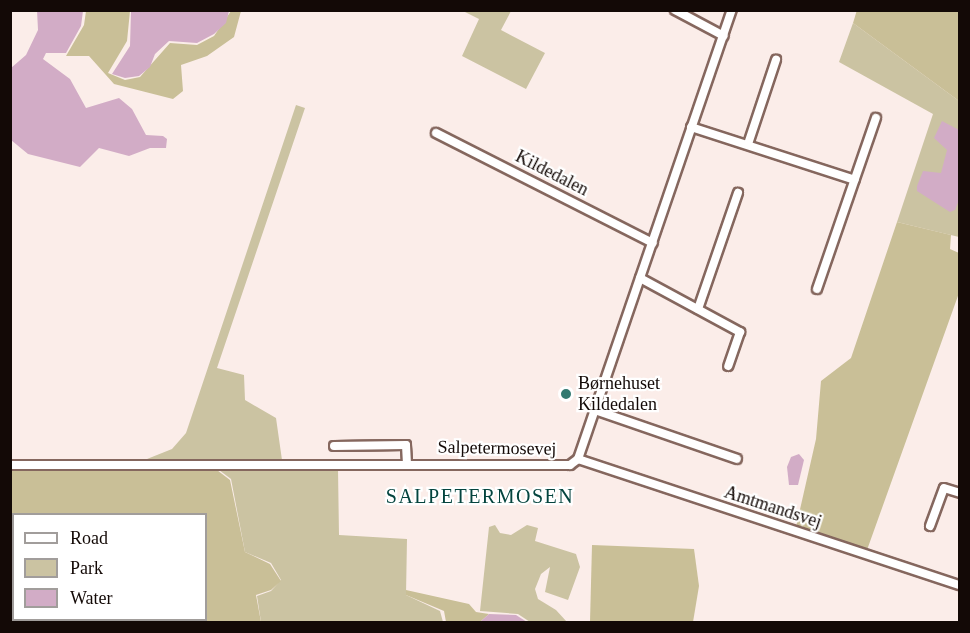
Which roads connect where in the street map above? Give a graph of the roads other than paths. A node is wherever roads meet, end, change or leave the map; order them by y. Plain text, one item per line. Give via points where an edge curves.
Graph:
1 (675, 10) edge
2 (732, 10) edge
3 (724, 36) junction
4 (776, 60) dead end
5 (876, 118) dead end
6 (691, 127) junction
7 (436, 133) dead end
8 (748, 144) junction
9 (855, 180) junction
10 (738, 193) dead end
11 (653, 243) junction
12 (640, 278) junction
13 (817, 289) dead end
14 (698, 309) junction
15 (728, 366) dead end
16 (595, 410) junction
17 (334, 446) dead end
18 (578, 459) junction
19 (737, 459) dead end
20 (407, 462) junction
21 (10, 465) edge
22 (960, 493) edge
23 (930, 526) dead end
24 (960, 585) edge

1 - 3 street
2 - 3 street, Salpetermosevej
3 - 6 street, Salpetermosevej
4 - 8 street
5 - 9 street
6 - 8 street
6 - 11 street, Salpetermosevej
7 - 11 street, Kildedalen
8 - 9 street
9 - 13 street
10 - 14 street
11 - 12 street, Salpetermosevej
12 - 14 street
12 - 16 street, Salpetermosevej
14 - 15 street via 740,332
16 - 18 street, Salpetermosevej
16 - 19 street
17 - 20 street via 406,445
18 - 20 street, Salpetermosevej via 561,466
18 - 24 street, Amtmandsvej
20 - 21 street, Salpetermosevej
22 - 23 street via 944,488

